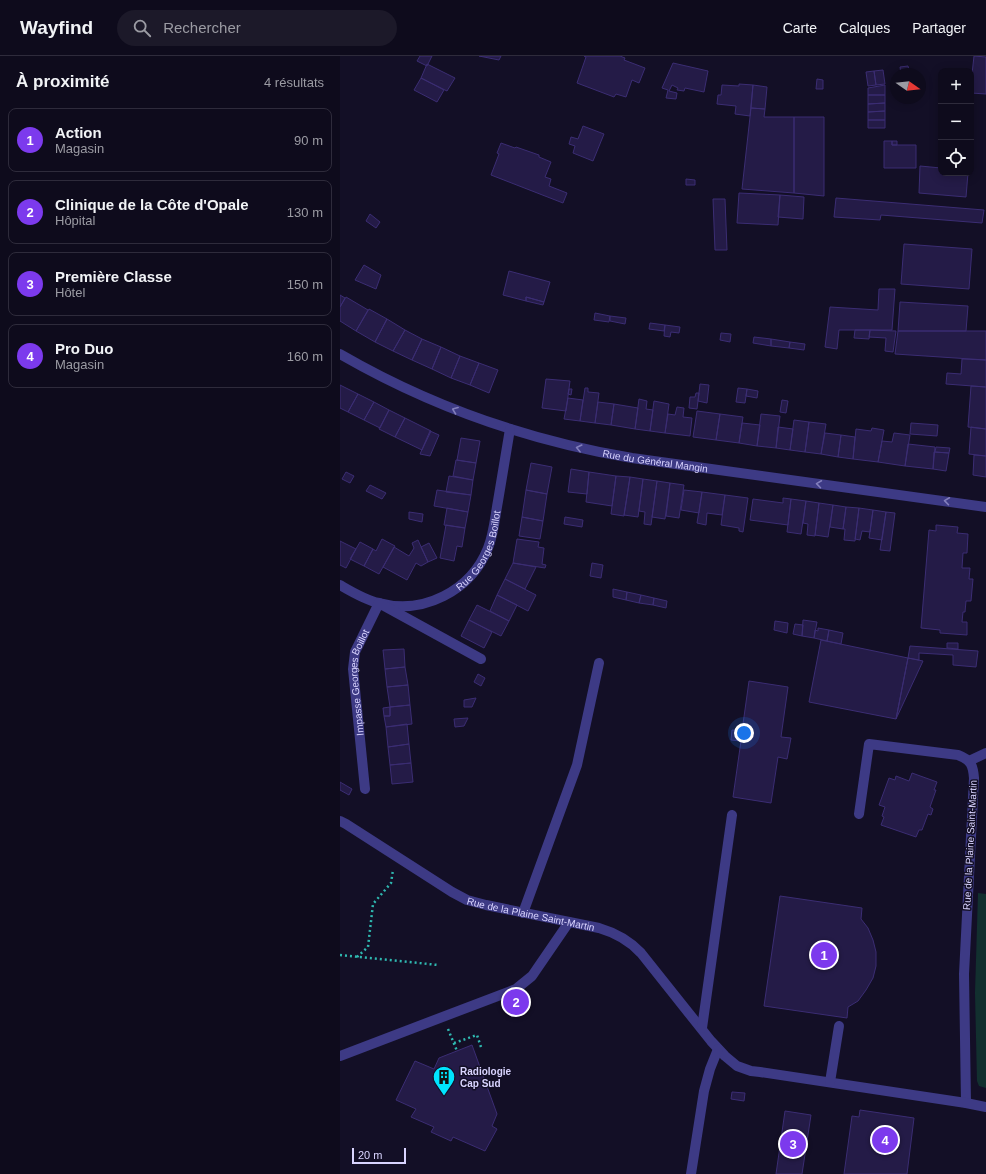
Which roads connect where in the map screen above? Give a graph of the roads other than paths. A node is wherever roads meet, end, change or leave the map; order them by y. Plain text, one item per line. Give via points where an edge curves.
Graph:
1 (340, 354) edge
2 (510, 429) junction
3 (986, 507) edge
4 (340, 585) edge
5 (379, 603) junction
6 (481, 659) dead end
7 (598, 663) dead end
8 (986, 753) edge
9 (969, 761) junction
10 (365, 788) dead end
11 (859, 814) dead end
12 (732, 815) dead end
13 (340, 821) edge
14 (523, 913) junction
15 (569, 922) junction
16 (839, 1026) dead end
17 (702, 1028) junction
18 (718, 1049) junction
19 (340, 1056) edge
20 (830, 1082) junction
21 (966, 1103) junction
22 (986, 1107) edge
23 (691, 1174) edge

2 -> 1 street, Rue du Général Mangin via 428,398
3 -> 2 street, Rue du Général Mangin via 625,457
2 - 5 street, Rue Georges Boillot via 491,539 474,572 458,588 431,602 414,606
4 - 5 street, Rue Georges Boillot via 359,596
5 - 6 street, Rue Georges Boillot
5 - 10 street, Impasse Georges Boillot via 357,646 353,669
7 - 14 street via 577,765
8 - 9 street
9 - 11 street via 958,756 869,744
9 - 21 street, Rue de la Plaine Saint-Martin via 974,778 964,982
12 - 17 street
13 - 14 street, Rue de la Plaine Saint-Martin via 459,896
14 - 15 street, Rue de la Plaine Saint-Martin
15 - 17 street, Rue de la Plaine Saint-Martin via 608,931 632,944
15 - 19 street via 532,976 509,992
16 - 20 street
17 - 18 street, Rue de la Plaine Saint-Martin
18 - 20 street, Rue de la Plaine Saint-Martin via 731,1062 744,1069
18 - 23 street via 704,1091
20 - 21 street, Rue de la Plaine Saint-Martin
21 - 22 street, Rue de la Plaine Saint-Martin

